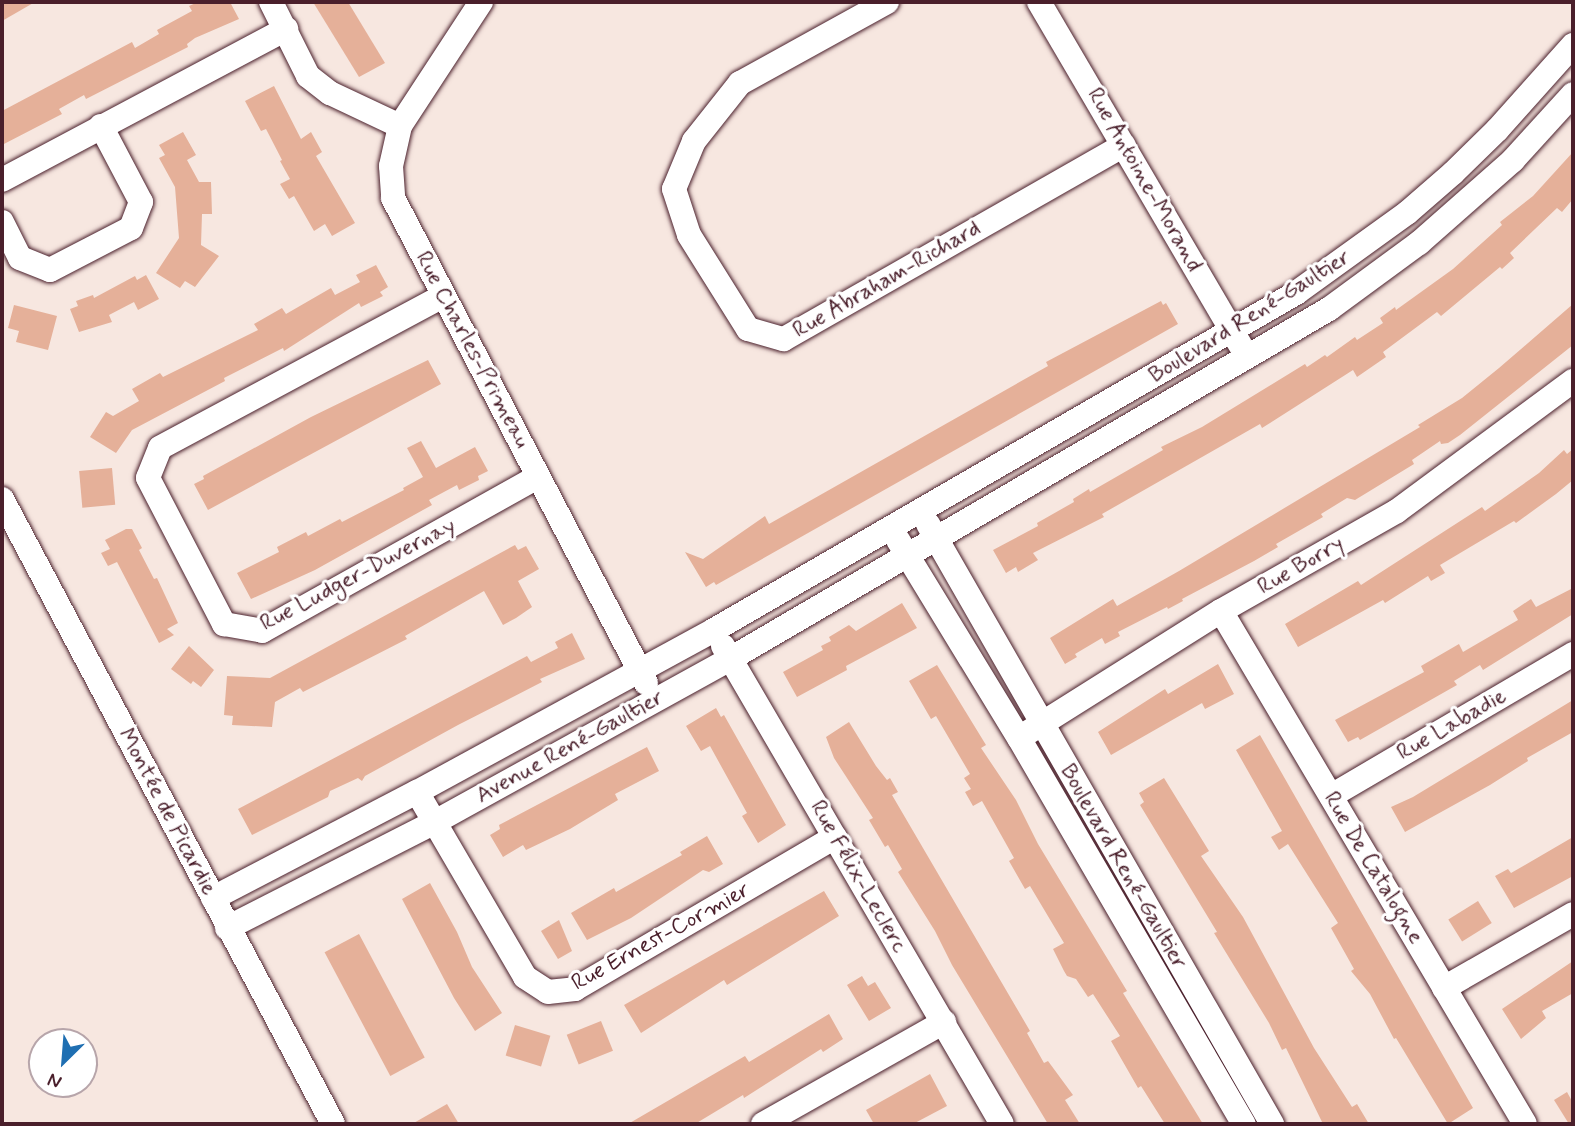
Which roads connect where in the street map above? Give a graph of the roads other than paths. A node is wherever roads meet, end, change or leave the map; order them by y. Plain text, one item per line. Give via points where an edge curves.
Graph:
1 (271, 2) edge
2 (481, 2) edge
3 (887, 2) edge
4 (1039, 2) edge
5 (286, 29) junction
6 (1573, 45) edge
7 (1573, 94) edge
8 (101, 126) junction
9 (400, 126) junction
10 (1124, 145) junction
11 (2, 180) edge
12 (2, 222) edge
13 (443, 296) junction
14 (1232, 331) junction
15 (1248, 358) junction
16 (1573, 381) edge
17 (538, 477) junction
18 (2, 499) edge
19 (920, 512) junction
20 (890, 528) junction
21 (935, 536) junction
22 (906, 554) junction
23 (1221, 611) junction
24 (714, 630) junction
25 (1573, 654) edge
26 (730, 659) junction
27 (639, 670) junction
28 (655, 698) junction
29 (1041, 724) junction
30 (1019, 738) junction
31 (417, 792) junction
32 (1331, 796) junction
33 (435, 822) junction
34 (835, 837) junction
35 (213, 898) junction
36 (1573, 914) edge
37 (228, 928) junction
38 (1444, 988) junction
39 (944, 1022) junction
40 (333, 1124) edge
41 (763, 1124) edge
42 (1002, 1124) edge
43 (1244, 1124) edge
44 (1272, 1124) edge
45 (1525, 1124) edge

1 - 5 street
2 - 9 street, Rue Charles-Primeau
3 - 10 street, Rue Abraham-Richard via 740,83 694,141 674,189 689,235 748,329 784,339
4 - 10 street, Rue Antoine-Morand
5 - 8 street
5 - 9 street via 308,75 330,93
6 - 14 street, Boulevard René-Gaultier via 1497,130 1407,213 1296,293
7 - 15 street, Boulevard René-Gaultier via 1513,160 1419,243 1329,309
8 - 11 street
8 - 12 street via 141,202 131,228 50,270 20,258
9 - 13 street, Rue Charles-Primeau via 391,166 393,198
10 - 14 street, Rue Antoine-Morand
13 - 17 street, Rue Charles-Primeau
13 - 17 street, Rue Ludger-Duvernay via 160,448 148,478 223,624 262,631
14 - 15 street, Rue Antoine-Morand
14 - 19 street, Boulevard René-Gaultier
15 - 21 street, Boulevard René-Gaultier
16 - 23 street, Rue Borry via 1396,511
17 - 27 street, Rue Charles-Primeau
18 - 35 street, Montée de Picardie
19 - 20 street, Boulevard René-Gaultier
19 - 21 street, Boulevard René-Gaultier
20 - 22 street, Boulevard René-Gaultier
20 - 24 street, Avenue René-Gaultier
21 - 22 street, Boulevard René-Gaultier
21 - 29 street, Boulevard René-Gaultier
22 - 26 street, Avenue René-Gaultier
22 - 30 street, Boulevard René-Gaultier
23 - 29 street, Rue Borry
23 - 32 street, Rue De Catalogne
24 - 26 street, Rue Félix-Leclerc
24 - 27 street, Avenue René-Gaultier
25 - 32 street, Rue Labadie
26 - 28 street, Avenue René-Gaultier
26 - 34 street, Rue Félix-Leclerc
27 - 28 street, Rue Charles-Primeau
27 - 31 street, Avenue René-Gaultier
28 - 33 street, Avenue René-Gaultier
29 - 30 street, Rue Borry
29 - 44 street, Boulevard René-Gaultier
30 - 43 street, Boulevard René-Gaultier
31 - 33 street, Rue Ernest-Cormier
31 - 35 street, Avenue René-Gaultier
32 - 38 street, Rue De Catalogne
33 - 34 street, Rue Ernest-Cormier via 525,977 548,992 575,989
33 - 37 street, Avenue René-Gaultier
34 - 39 street, Rue Félix-Leclerc
35 - 37 street, Montée de Picardie
36 - 38 street
37 - 40 street, Montée de Picardie
38 - 45 street, Rue De Catalogne
39 - 41 street
39 - 42 street, Rue Félix-Leclerc

